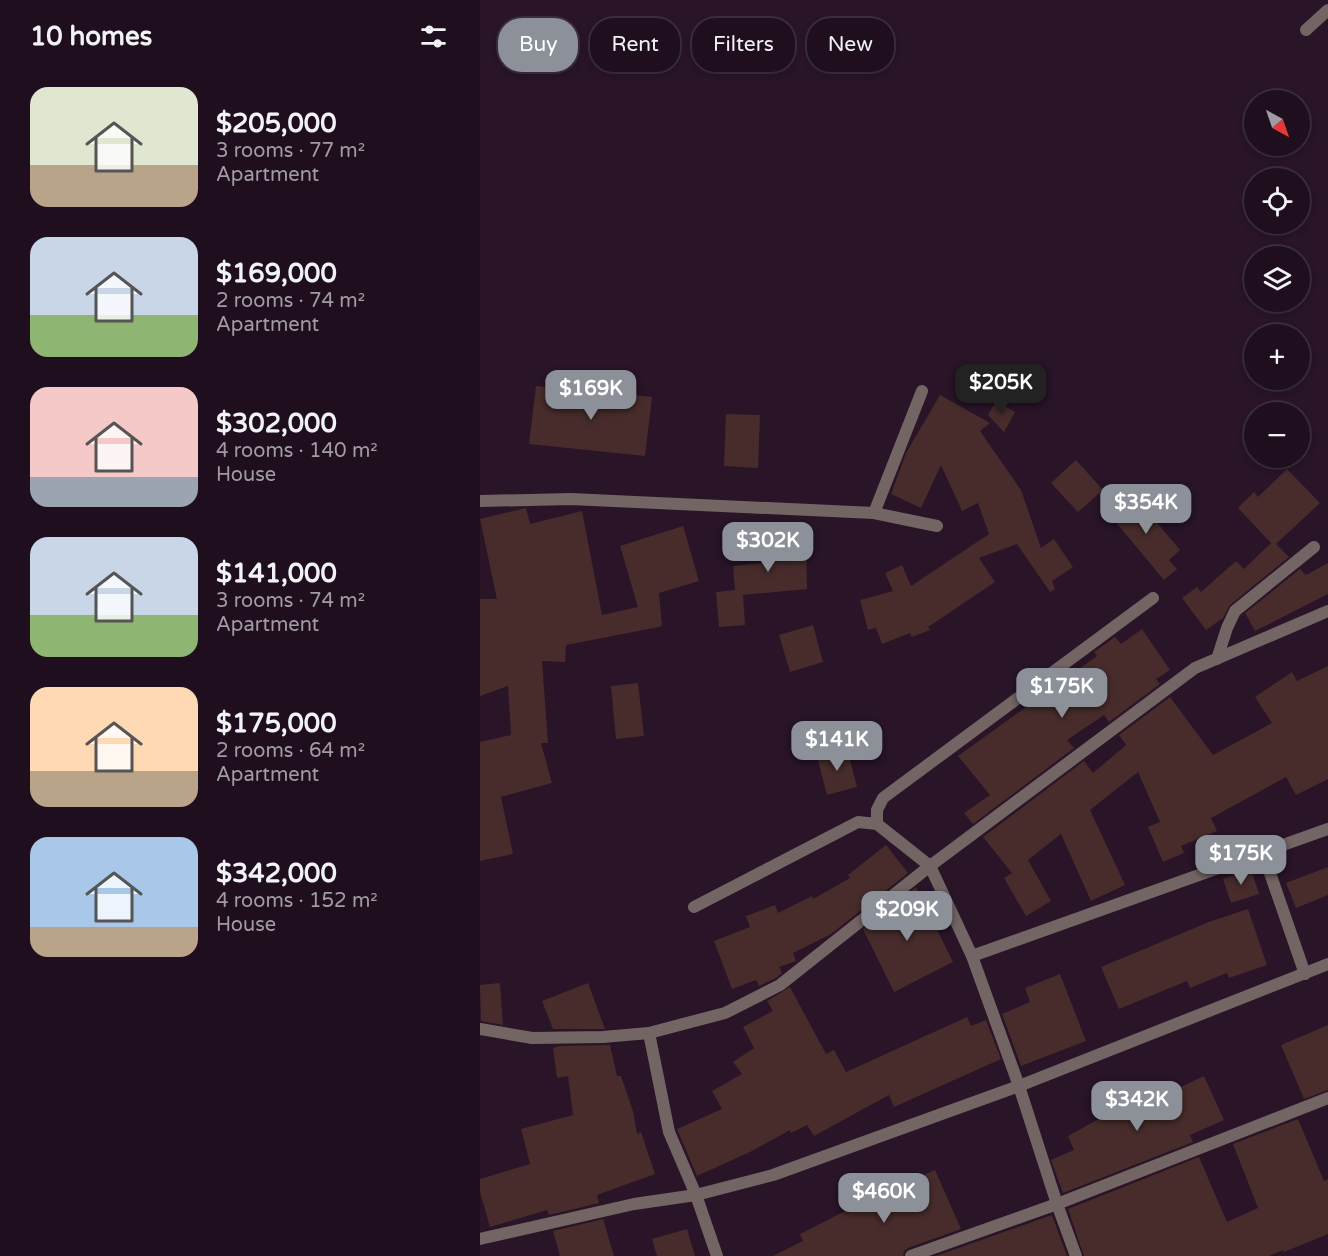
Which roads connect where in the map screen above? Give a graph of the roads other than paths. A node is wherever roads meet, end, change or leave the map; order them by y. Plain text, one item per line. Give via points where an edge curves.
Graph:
1 (1328, 10) edge
2 (1306, 30) dead end
3 (922, 392) dead end
4 (480, 501) edge
5 (874, 513) junction
6 (937, 526) dead end
7 (1314, 547) dead end
8 (1153, 598) dead end
9 (1328, 610) edge
10 (1217, 659) junction
11 (877, 824) junction
12 (1328, 829) edge
13 (1263, 853) junction
14 (930, 866) junction
15 (694, 907) dead end
16 (972, 956) junction
17 (1328, 964) edge
18 (1305, 974) junction
19 (480, 1029) edge
20 (649, 1033) junction
21 (1019, 1086) junction
22 (1328, 1098) edge
23 (696, 1195) junction
24 (1057, 1204) junction
25 (480, 1239) edge
26 (717, 1256) edge
27 (911, 1256) edge
28 (1076, 1256) edge

1 - 2 street
3 - 5 street
4 - 5 street via 571,499
5 - 6 street
7 - 10 street via 1235,611
8 - 11 street via 883,798 877,810
9 - 10 street
10 - 14 street via 1195,668
11 - 14 street
11 - 15 street via 858,822
12 - 13 street
13 - 16 street
13 - 18 street
14 - 16 street
14 - 20 street via 780,985 725,1013
16 - 21 street
17 - 18 street
18 - 21 street
19 - 20 street via 532,1038 603,1038
20 - 23 street via 669,1132
21 - 23 street via 773,1175
21 - 24 street
22 - 24 street
23 - 25 street via 634,1204
23 - 26 street
24 - 27 street
24 - 28 street

